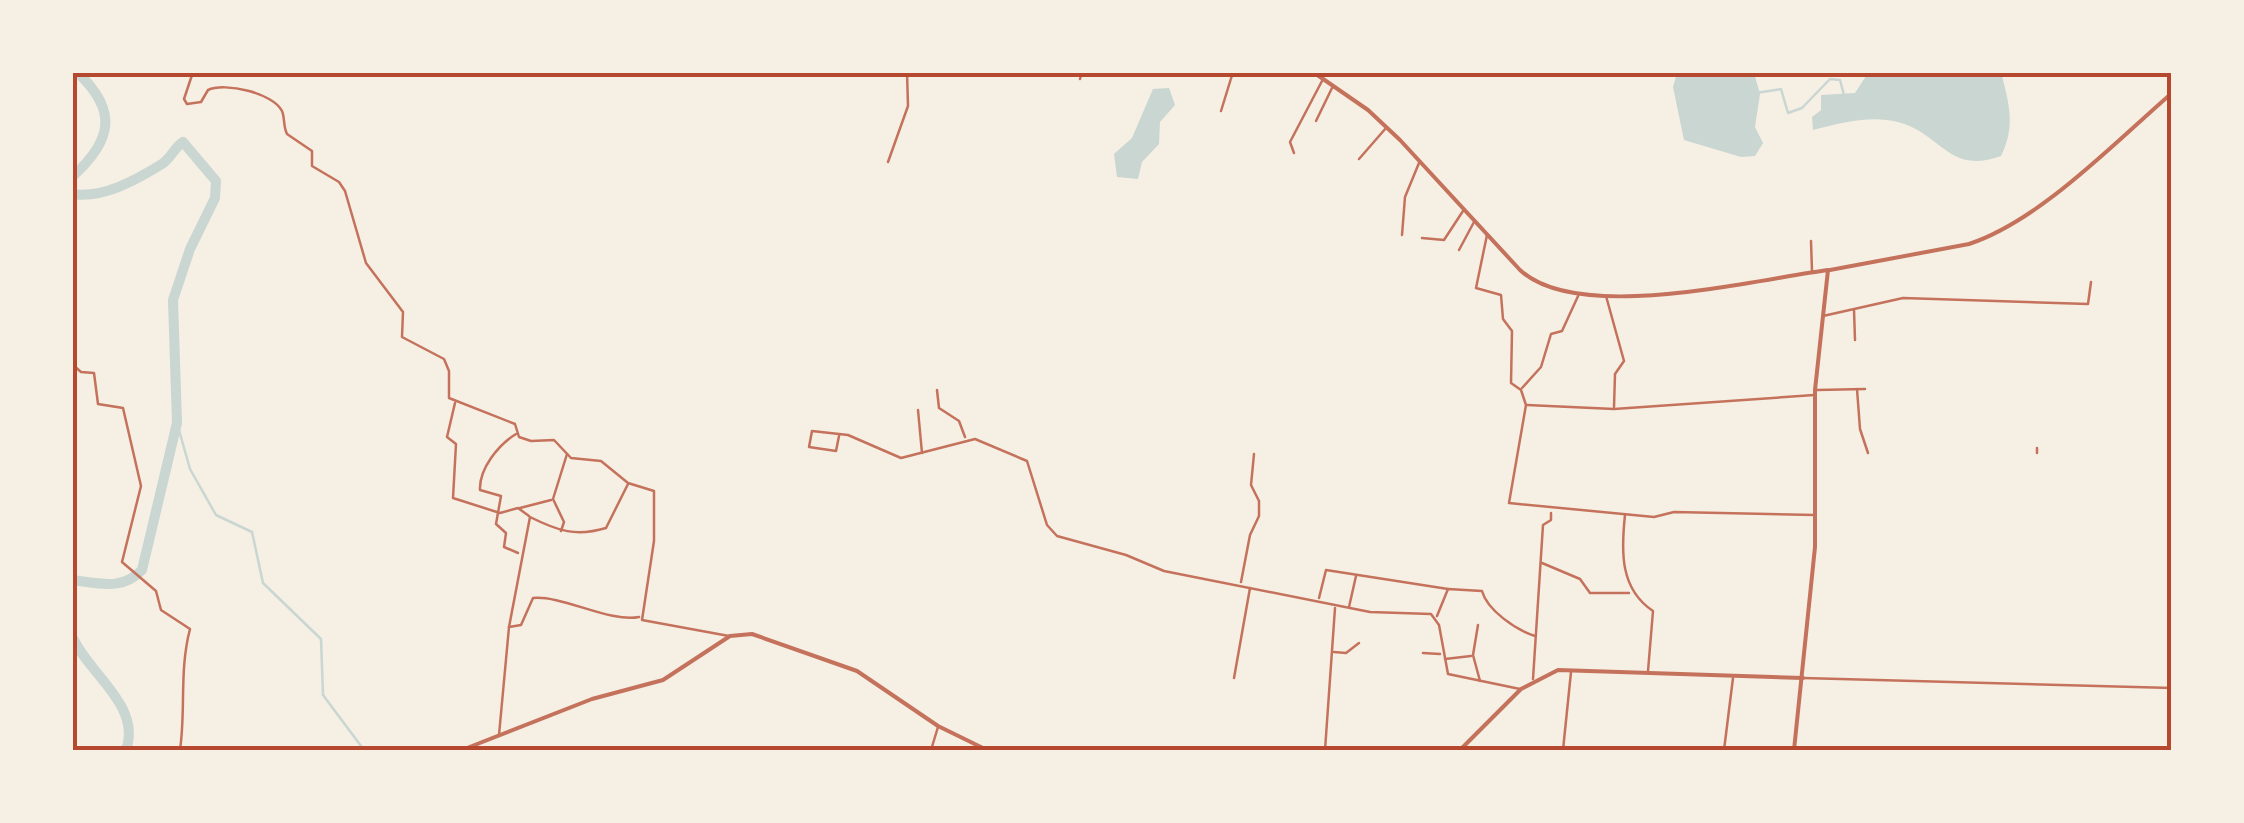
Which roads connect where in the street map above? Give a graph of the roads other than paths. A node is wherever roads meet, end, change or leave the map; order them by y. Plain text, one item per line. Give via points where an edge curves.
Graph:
1 (194, 72) edge
2 (904, 72) edge
3 (1082, 72) edge
4 (1233, 72) edge
5 (1313, 72) edge
6 (1080, 79) dead end
7 (1322, 80) junction
8 (1333, 86) junction
9 (2172, 94) edge
10 (1221, 110) dead end
11 (1316, 121) dead end
12 (1387, 127) junction
13 (1294, 153) dead end
14 (1360, 159) dead end
15 (888, 162) dead end
16 (1420, 162) junction
17 (1464, 210) junction
18 (1475, 220) junction
19 (1402, 235) dead end
20 (1487, 236) junction
21 (1422, 238) dead end
22 (1811, 241) dead end
23 (1459, 250) dead end
24 (1828, 270) junction
25 (1812, 272) junction
26 (2091, 282) dead end
27 (1579, 294) junction
28 (1606, 294) junction
29 (1854, 309) junction
30 (1822, 316) junction
31 (1855, 340) dead end
32 (72, 364) edge
33 (1857, 389) junction
34 (1865, 389) dead end
35 (938, 390) dead end
36 (1522, 390) junction
37 (1815, 392) junction
38 (455, 401) junction
39 (1526, 405) junction
40 (1614, 409) junction
41 (918, 410) dead end
42 (518, 434) junction
43 (840, 436) junction
44 (965, 438) junction
45 (922, 453) junction
46 (1868, 453) dead end
47 (567, 454) junction
48 (1254, 454) dead end
49 (628, 483) junction
50 (553, 499) junction
51 (518, 508) junction
52 (1551, 510) junction
53 (500, 513) junction
54 (1625, 515) junction
55 (1817, 515) junction
56 (530, 517) junction
57 (561, 532) junction
58 (520, 554) junction
59 (1540, 563) junction
60 (1357, 575) junction
61 (1241, 584) junction
62 (1250, 586) junction
63 (1448, 589) junction
64 (1632, 592) junction
65 (1318, 602) junction
66 (1336, 606) junction
67 (1349, 608) junction
68 (640, 617) junction
69 (1436, 618) junction
70 (1478, 625) dead end
71 (509, 627) junction
72 (730, 636) junction
73 (1536, 636) junction
74 (1359, 644) dead end
75 (1332, 651) junction
76 (1423, 653) dead end
77 (1473, 656) junction
78 (1442, 657) junction
79 (1572, 670) junction
80 (1648, 672) junction
81 (1734, 674) junction
82 (1234, 678) dead end
83 (1803, 678) junction
84 (1533, 681) junction
85 (1480, 682) junction
86 (2172, 688) edge
87 (1522, 689) junction
88 (938, 726) junction
89 (499, 735) junction
90 (1563, 749) edge
91 (180, 750) edge
92 (462, 750) edge
93 (931, 750) edge
94 (985, 750) edge
95 (1325, 750) edge
96 (1461, 750) edge
97 (1577, 750) edge
98 (1724, 750) edge
99 (1794, 750) edge

1 - 38 street via 187,104 230,84 275,103 286,134 312,151 312,166 340,182 366,263 403,312 402,337 444,359 447,393
2 - 15 street via 908,106
3 - 6 street
4 - 10 street
5 - 7 street
7 - 8 street
7 - 13 street via 1290,142
8 - 11 street
8 - 12 street
9 - 24 street via 2065,184 1988,236
12 - 14 street
12 - 16 street
16 - 17 street
16 - 19 street via 1405,196
17 - 18 street
17 - 21 street via 1444,240
18 - 20 street
18 - 23 street
20 - 27 street via 1537,285
20 - 36 street via 1476,288 1501,295 1503,319 1512,331 1511,383
22 - 25 street
24 - 25 street
24 - 30 street
25 - 28 street via 1673,294
26 - 29 street via 2088,304 1902,298
27 - 28 street
27 - 36 street
28 - 40 street via 1624,361 1616,374
29 - 30 street
29 - 31 street
30 - 37 street
32 - 91 street via 94,372 98,404 124,408 141,486 122,562 156,591 162,610 190,630
33 - 34 street
33 - 37 street
33 - 46 street
35 - 44 street via 939,408 960,421
36 - 39 street
37 - 40 street
37 - 55 street
38 - 42 street via 515,424
38 - 53 street via 447,437 456,444 453,498
39 - 40 street
39 - 52 street via 1509,503
41 - 45 street
42 - 47 street via 554,440
42 - 53 street via 505,441 479,483 480,490 501,496
43 - 43 street via 836,451 809,447 812,431
43 - 45 street via 901,458
44 - 45 street
44 - 61 street via 1026,461 1047,525 1057,536 1164,571
47 - 49 street via 601,461
47 - 50 street
48 - 61 street via 1250,485 1260,501 1259,516
49 - 57 street via 606,528
49 - 68 street via 656,497
50 - 51 street
50 - 57 street via 564,522
51 - 53 street
51 - 56 street
52 - 54 street
52 - 59 street
53 - 58 street via 496,524 506,533 504,547
54 - 55 street
54 - 64 street via 1622,542
55 - 83 street
56 - 57 street
56 - 58 street
58 - 71 street
59 - 64 street via 1580,579 1590,593
59 - 73 street
60 - 63 street
60 - 65 street via 1326,570
60 - 67 street
61 - 62 street
62 - 65 street
62 - 82 street
63 - 69 street
63 - 73 street via 1482,591 1485,604
64 - 80 street via 1652,611
65 - 66 street
66 - 67 street
66 - 75 street
67 - 69 street
68 - 71 street via 626,620 540,597 533,598 521,624
68 - 72 street
69 - 78 street
70 - 77 street
71 - 89 street
72 - 88 street via 770,638 857,671
72 - 89 street via 662,680 592,698
73 - 84 street
74 - 75 street via 1346,653
75 - 95 street
76 - 78 street
77 - 78 street
77 - 85 street
78 - 85 street via 1448,674
79 - 80 street
79 - 84 street
79 - 90 street
80 - 81 street
81 - 83 street
81 - 98 street
83 - 86 street
83 - 99 street
84 - 87 street
85 - 87 street
87 - 96 street
88 - 93 street
88 - 94 street
89 - 92 street
90 - 97 street

